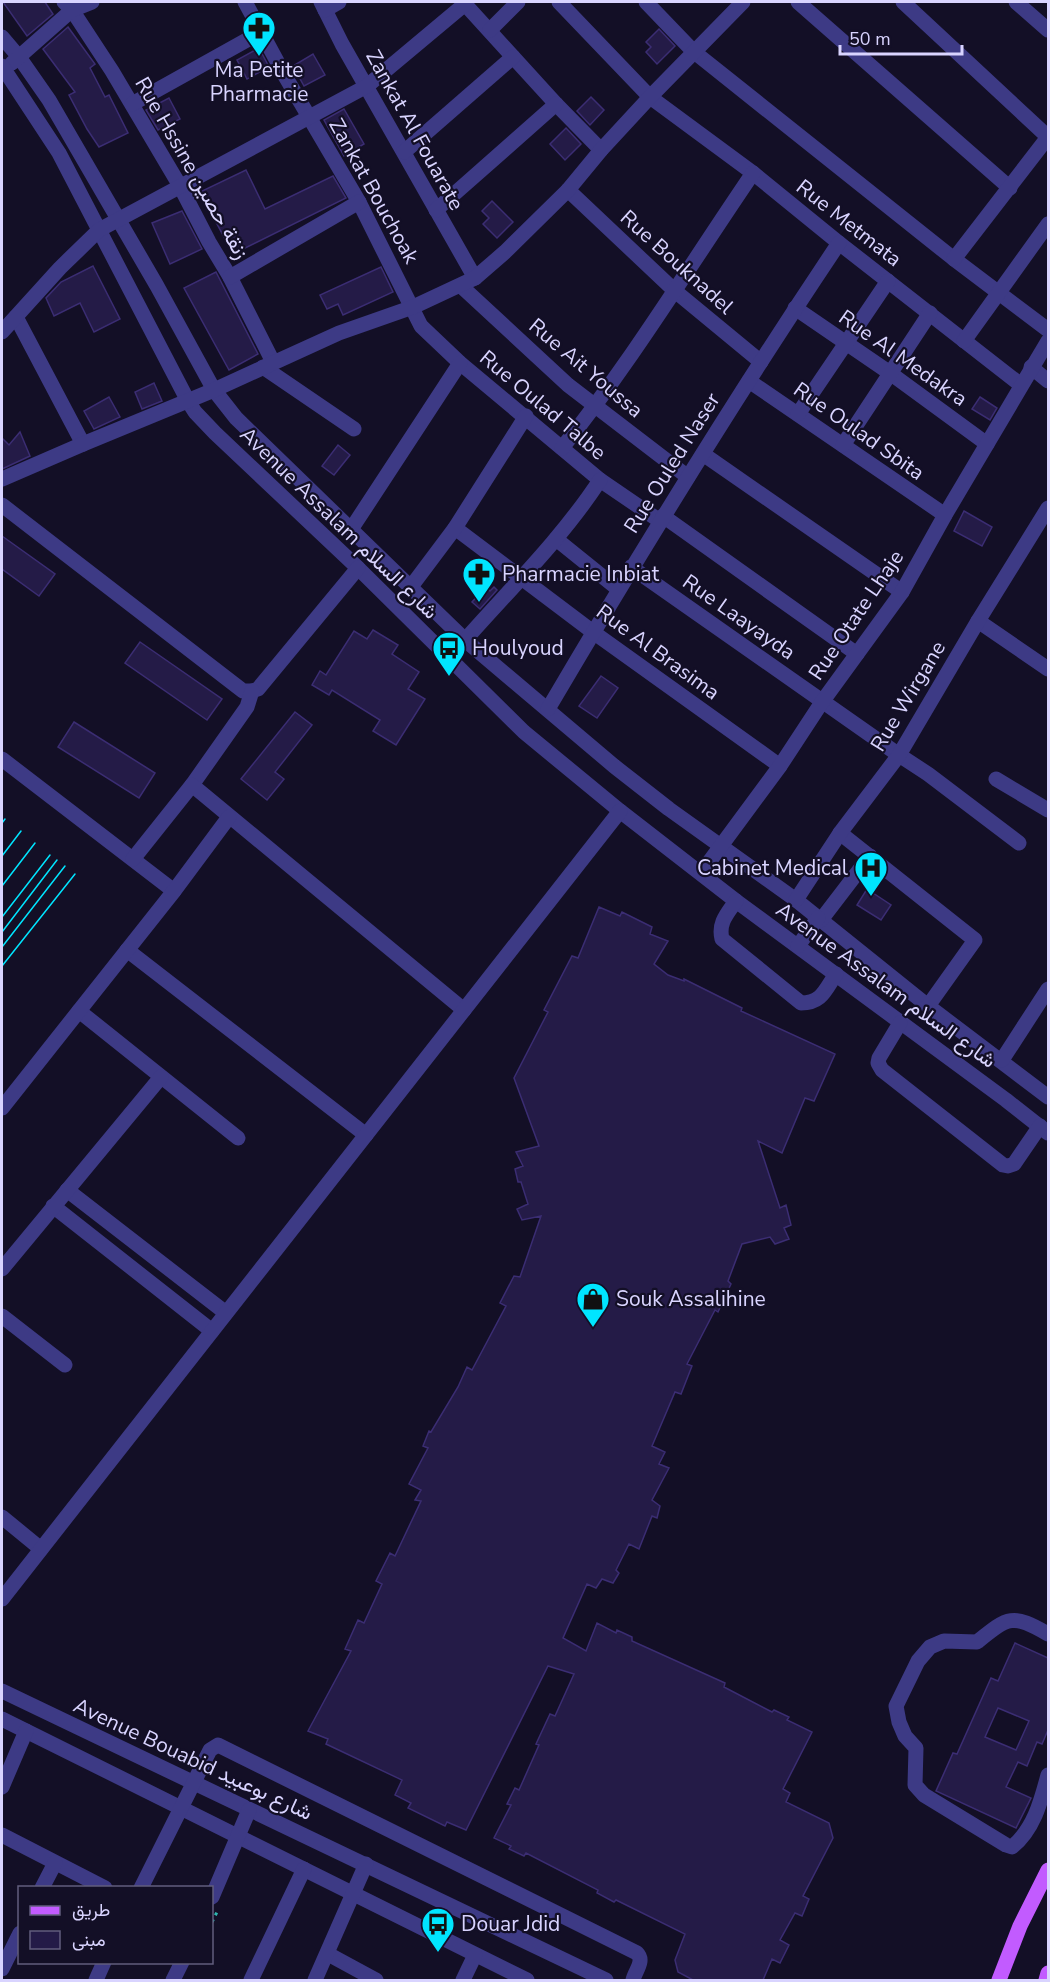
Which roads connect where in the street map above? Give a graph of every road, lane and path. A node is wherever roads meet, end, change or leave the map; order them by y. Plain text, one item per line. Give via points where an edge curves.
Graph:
1 (92, 2) edge
2 (245, 2) edge
3 (339, 2) edge
4 (518, 2) edge
5 (559, 2) edge
6 (646, 2) edge
7 (740, 2) edge
8 (798, 2) edge
9 (903, 2) edge
10 (1016, 2) edge
11 (464, 3) edge
12 (68, 5) edge
13 (323, 6) edge
14 (489, 30) junction
15 (1048, 30) edge
16 (261, 32) junction
17 (2, 37) edge
18 (693, 51) junction
19 (19, 57) junction
20 (513, 57) junction
21 (3, 67) edge
22 (367, 86) junction
23 (650, 97) junction
24 (132, 104) junction
25 (556, 104) junction
26 (310, 118) junction
27 (601, 150) junction
28 (404, 152) junction
29 (753, 173) junction
30 (180, 186) junction
31 (1010, 188) junction
32 (568, 190) junction
33 (358, 202) junction
34 (436, 210) junction
35 (118, 218) junction
36 (1048, 224) edge
37 (99, 230) junction
38 (838, 243) junction
39 (954, 259) junction
40 (230, 277) junction
41 (475, 278) junction
42 (888, 281) junction
43 (461, 286) junction
44 (675, 291) junction
45 (998, 292) junction
46 (413, 307) junction
47 (795, 308) junction
48 (930, 313) junction
49 (16, 317) junction
50 (1048, 330) edge
51 (2, 332) edge
52 (964, 341) junction
53 (1048, 341) edge
54 (845, 342) junction
55 (761, 362) junction
56 (460, 363) junction
57 (268, 365) junction
58 (1031, 367) junction
59 (890, 373) junction
60 (749, 381) junction
61 (1048, 381) edge
62 (1021, 385) junction
63 (214, 390) junction
64 (188, 401) junction
65 (595, 407) junction
66 (798, 414) junction
67 (526, 417) junction
68 (354, 429) dead end
69 (82, 444) junction
70 (987, 444) junction
71 (843, 445) junction
72 (562, 448) junction
73 (703, 454) junction
74 (688, 477) junction
75 (2, 479) edge
76 (600, 480) junction
77 (2, 505) edge
78 (1048, 508) edge
79 (945, 516) junction
80 (662, 519) junction
81 (352, 528) junction
82 (455, 528) junction
83 (556, 539) junction
84 (631, 567) junction
85 (358, 568) junction
86 (520, 578) junction
87 (410, 588) junction
88 (618, 589) junction
89 (902, 592) junction
90 (978, 621) junction
91 (593, 632) junction
92 (465, 640) junction
93 (857, 654) junction
94 (1048, 669) edge
95 (252, 692) junction
96 (822, 702) junction
97 (548, 709) junction
98 (898, 755) junction
99 (2, 759) edge
100 (780, 766) junction
101 (996, 779) dead end
102 (192, 785) junction
103 (1048, 810) edge
104 (620, 812) junction
105 (229, 817) junction
106 (840, 833) junction
107 (1018, 843) dead end
108 (722, 847) junction
109 (870, 856) junction
110 (133, 859) junction
111 (701, 873) junction
112 (174, 891) junction
113 (796, 900) junction
114 (736, 901) junction
115 (820, 919) junction
116 (798, 946) junction
117 (127, 950) junction
118 (836, 974) junction
119 (1048, 989) edge
120 (928, 1006) junction
121 (464, 1010) junction
122 (79, 1011) junction
123 (900, 1023) junction
124 (1002, 1060) junction
125 (161, 1077) junction
126 (1048, 1097) edge
127 (2, 1108) edge
128 (1044, 1130) edge
129 (366, 1135) junction
130 (238, 1138) dead end
131 (67, 1190) junction
132 (53, 1206) junction
133 (2, 1269) edge
134 (226, 1313) junction
135 (2, 1316) edge
136 (212, 1331) junction
137 (65, 1365) dead end
138 (2, 1517) edge
139 (41, 1549) junction
140 (2, 1599) edge
141 (1048, 1634) edge
142 (2, 1692) edge
143 (2, 1719) edge
144 (26, 1731) junction
145 (1048, 1775) edge
146 (194, 1783) junction
147 (2, 1786) edge
148 (182, 1808) junction
149 (249, 1810) junction
150 (1043, 1817) edge
151 (2, 1835) edge
152 (237, 1836) junction
153 (55, 1863) junction
154 (366, 1864) junction
155 (304, 1869) junction
156 (1048, 1870) edge
157 (43, 1886) edge
158 (103, 1886) edge
159 (142, 1886) edge
160 (352, 1894) junction
161 (213, 1895) edge
162 (18, 1937) edge
163 (328, 1954) junction
164 (476, 1955) junction
165 (103, 1964) edge
166 (181, 1964) edge
167 (2, 1969) edge
168 (1048, 1973) edge
169 (96, 1980) edge
170 (173, 1980) edge
171 (251, 1980) edge
172 (315, 1980) edge
173 (376, 1980) edge
174 (463, 1980) edge
175 (527, 1980) edge
176 (606, 1980) edge
177 (633, 1980) edge
178 (999, 1980) edge
179 (1046, 1980) edge

1 - 12 street
2 - 16 street, Zankat Bouchoak
3 - 13 street
4 - 14 street
5 - 23 street, Rue Metmata
6 - 18 street
7 - 18 street
8 - 31 street
9 - 31 street via 1048,137
10 - 15 street
11 - 14 street
11 - 22 street
12 - 19 street
12 - 24 street, Rue Hssine زنقة حصين
13 - 22 street, Zankat Al Fouarate
14 - 20 street
16 - 24 street
16 - 26 street, Zankat Bouchoak
17 - 19 street, Avenue Assalam شارع السلام
18 - 23 street
18 - 39 street
19 - 21 street
19 - 35 street, Avenue Assalam شارع السلام via 49,100
20 - 25 street
20 - 28 street
21 - 37 street, Avenue Assalam شارع السلام via 59,153
22 - 26 street
22 - 28 street, Zankat Al Fouarate
23 - 27 street
23 - 29 street, Rue Metmata
24 - 30 street, Rue Hssine زنقة حصين
25 - 27 street
25 - 34 street
26 - 30 street
26 - 33 street, Zankat Bouchoak
27 - 32 street
28 - 34 street, Zankat Al Fouarate
29 - 38 street, Rue Metmata
29 - 44 street
30 - 35 street
30 - 40 street, Rue Hssine زنقة حصين
31 - 39 street
32 - 41 street
32 - 44 street, Rue Bouknadel
33 - 40 street
33 - 46 street, Zankat Bouchoak
34 - 41 street, Zankat Al Fouarate
35 - 37 street
35 - 63 street, Avenue Assalam شارع السلام
36 - 45 street
37 - 49 street
37 - 64 street, Avenue Assalam شارع السلام
38 - 42 street, Rue Metmata
38 - 47 street, Rue Ouled Naser
39 - 45 street
40 - 57 street, Rue Hssine زنقة حصين
41 - 43 street
42 - 48 street, Rue Metmata
42 - 54 street
43 - 46 street
43 - 65 street, Rue Ait Youssa
44 - 55 street, Rue Bouknadel
44 - 65 street
45 - 50 street
45 - 52 street
46 - 56 street, Rue Oulad Talbe via 421,326
46 - 57 street via 339,333
47 - 54 street, Rue Al Medakra
47 - 55 street, Rue Ouled Naser
48 - 52 street, Rue Metmata
48 - 59 street
49 - 51 street
49 - 69 street
52 - 62 street, Rue Metmata
53 - 58 street, Rue Otate Lhaje
54 - 59 street, Rue Al Medakra
54 - 66 street
55 - 60 street, Rue Ouled Naser
56 - 67 street, Rue Oulad Talbe
56 - 81 street
57 - 63 street
57 - 68 street
58 - 61 street
58 - 62 street, Rue Otate Lhaje
59 - 70 street, Rue Al Medakra
59 - 71 street
60 - 66 street, Rue Oulad Sbita
60 - 73 street, Rue Ouled Naser
62 - 70 street, Rue Otate Lhaje
63 - 64 street
63 - 81 street, Avenue Assalam شارع السلام via 236,418
64 - 69 street
64 - 85 street, Avenue Assalam شارع السلام via 215,433
65 - 72 street
65 - 74 street, Rue Ait Youssa
66 - 71 street, Rue Oulad Sbita
67 - 72 street, Rue Oulad Talbe
67 - 82 street
69 - 75 street
70 - 79 street, Rue Otate Lhaje
71 - 79 street, Rue Oulad Sbita
72 - 76 street, Rue Oulad Talbe
73 - 74 street, Rue Ouled Naser
73 - 89 street
74 - 80 street, Rue Ouled Naser
76 - 80 street, Rue Oulad Talbe
76 - 83 street
77 - 95 street via 243,691
78 - 90 street, Rue Wirgane
79 - 89 street, Rue Otate Lhaje
80 - 84 street, Rue Ouled Naser
80 - 93 street, Rue Oulad Talbe
81 - 87 street, Avenue Assalam شارع السلام
82 - 86 street, Rue Al Brasima
82 - 87 street
83 - 86 street
83 - 88 street
84 - 88 street, Rue Ouled Naser
84 - 96 street, Rue Laayayda
85 - 95 street
85 - 104 street, Avenue Assalam شارع السلام via 524,732
86 - 91 street, Rue Al Brasima
86 - 92 street
87 - 92 street, Avenue Assalam شارع السلام
88 - 91 street, Rue Ouled Naser
89 - 93 street, Rue Otate Lhaje
90 - 94 street
90 - 98 street, Rue Wirgane
91 - 97 street, Rue Ouled Naser
91 - 100 street, Rue Al Brasima
92 - 97 street, Avenue Assalam شارع السلام
93 - 96 street, Rue Otate Lhaje
95 - 102 street via 247,707
96 - 98 street, Rue Laayayda
96 - 100 street, Rue Otate Lhaje
97 - 108 street, Avenue Assalam شارع السلام via 660,802
98 - 106 street, Rue Wirgane
98 - 107 street, Rue Laayayda
99 - 110 street
100 - 108 street, Rue Otate Lhaje
101 - 103 street
102 - 105 street
102 - 110 street
104 - 111 street, Avenue Assalam شارع السلام
104 - 121 street
105 - 112 street
105 - 121 street
106 - 109 street
106 - 113 street, Rue Wirgane
108 - 111 street, Rue Otate Lhaje
108 - 113 street, Avenue Assalam شارع السلام
109 - 115 street
109 - 120 street via 975,940
110 - 112 street
111 - 114 street, Avenue Assalam شارع السلام
112 - 117 street
113 - 115 street, Avenue Assalam شارع السلام
114 - 116 street, Avenue Assalam شارع السلام
114 - 118 street via 722,923 722,939 801,1003 819,999
115 - 116 street
115 - 120 street, Avenue Assalam شارع السلام
116 - 118 street, Avenue Assalam شارع السلام
117 - 122 street
117 - 129 street
118 - 123 street, Avenue Assalam شارع السلام
119 - 124 street
120 - 124 street, Avenue Assalam شارع السلام
121 - 129 street
122 - 125 street
122 - 127 street
123 - 128 street, Avenue Assalam شارع السلام
123 - 128 street via 879,1058 882,1070 1003,1165 1014,1164
124 - 126 street, Avenue Assalam شارع السلام
125 - 130 street
125 - 131 street
129 - 134 street
131 - 132 street
131 - 134 street
132 - 133 street
132 - 136 street
134 - 136 street
135 - 137 street
136 - 139 street
138 - 139 street
139 - 140 street
141 - 150 street via 1014,1620 1001,1623 977,1642 944,1641 930,1647 918,1661 896,1706 905,1736 916,1748 915,1785 924,1795 1006,1845 1012,1846
142 - 146 street, Avenue Bouabid شارع بوعبيد
143 - 144 street
144 - 147 street
144 - 148 street
145 - 150 street
146 - 148 street
146 - 149 street, Avenue Bouabid شارع بوعبيد
146 - 177 street via 210,1750 223,1746 638,1953 641,1958
148 - 152 street
148 - 159 street
149 - 152 street
149 - 154 street, Avenue Bouabid شارع بوعبيد
151 - 153 street
152 - 155 street
152 - 161 street
153 - 157 street
153 - 158 street
154 - 160 street
154 - 176 street, Avenue Bouabid شارع بوعبيد
155 - 160 street
155 - 171 street
156 - 178 main road
160 - 163 street
160 - 164 street
162 - 167 street
163 - 172 street
163 - 173 street
164 - 174 street
164 - 175 street
165 - 169 street
166 - 170 street
168 - 179 main road

